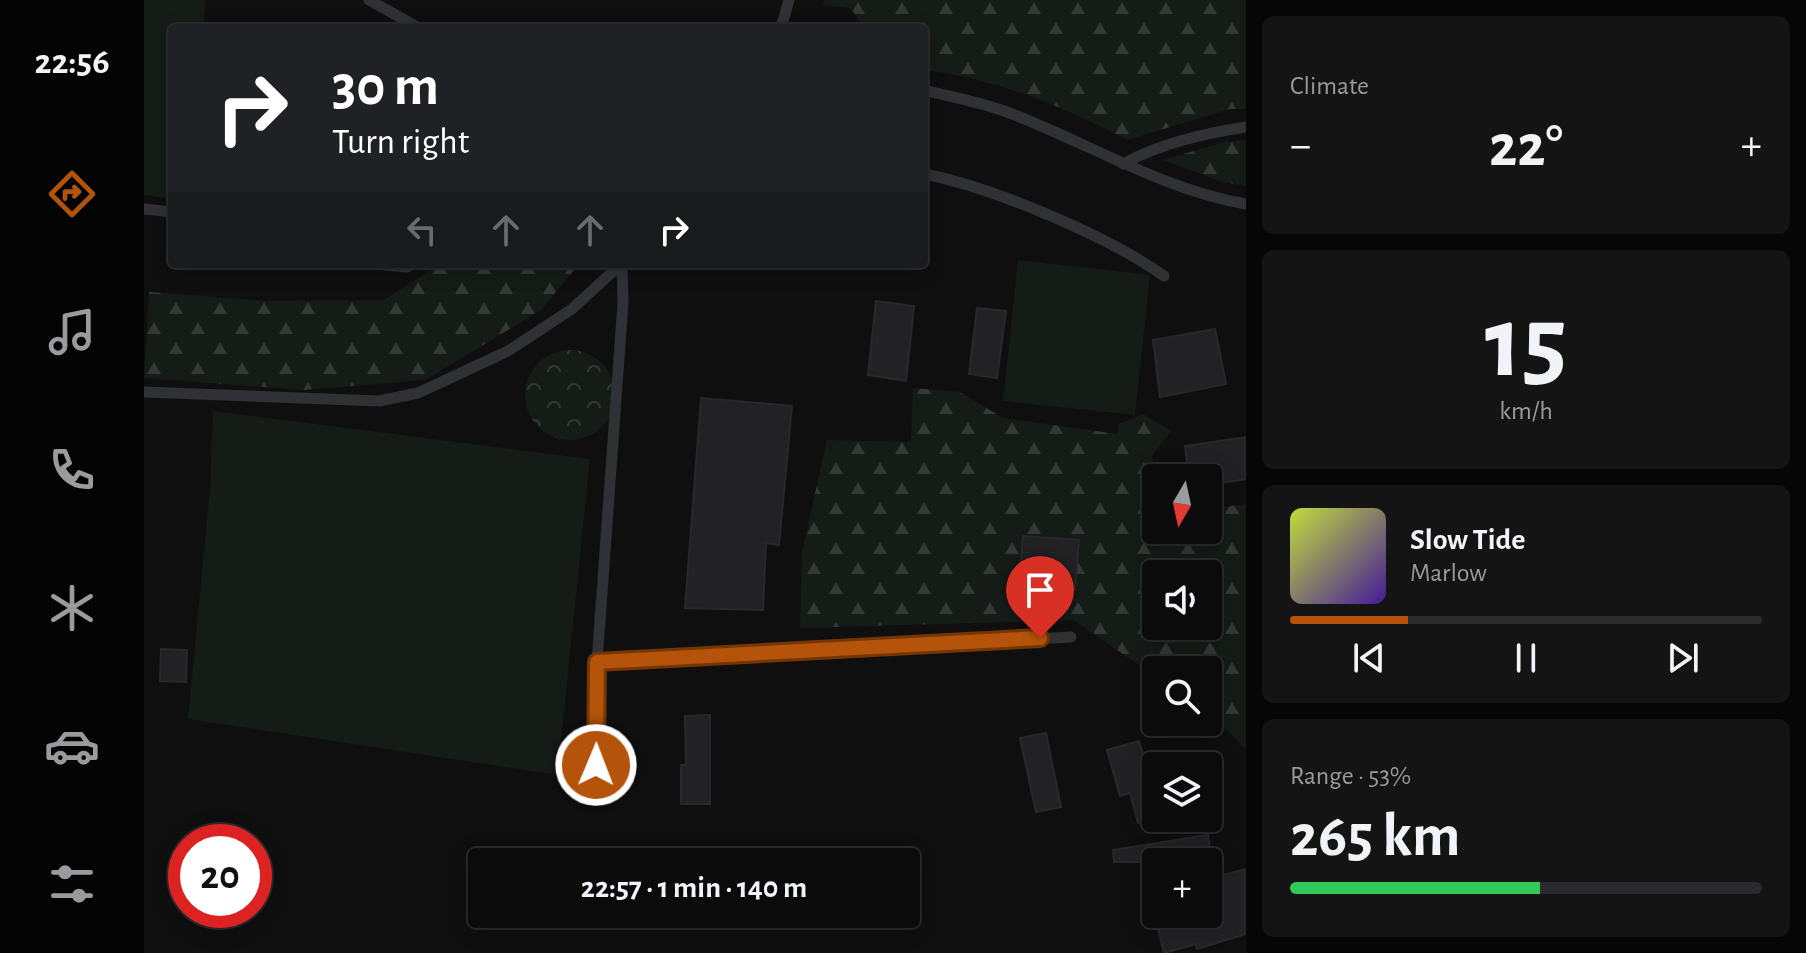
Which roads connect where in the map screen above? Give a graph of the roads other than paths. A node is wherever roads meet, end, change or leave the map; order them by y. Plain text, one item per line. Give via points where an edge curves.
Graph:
1 (369, 0) edge
2 (789, 0) edge
3 (412, 24) edge
4 (782, 24) edge
5 (928, 91) edge
6 (1246, 127) edge
7 (1123, 164) junction
8 (928, 175) edge
9 (1246, 204) edge
10 (144, 209) edge
11 (168, 212) edge
12 (618, 268) edge
13 (622, 268) edge
14 (1164, 276) dead end
15 (144, 392) edge
16 (1071, 637) dead end
17 (597, 662) junction
18 (596, 790) dead end

1 - 3 lane
2 - 4 lane
5 - 7 lane via 1006,112
6 - 7 lane via 1191,137
7 - 9 lane via 1185,189
8 - 14 lane via 1011,201 1140,259
10 - 11 lane
12 - 15 lane via 572,309 521,343 418,393 379,401
13 - 17 lane
16 - 17 lane
17 - 18 lane

